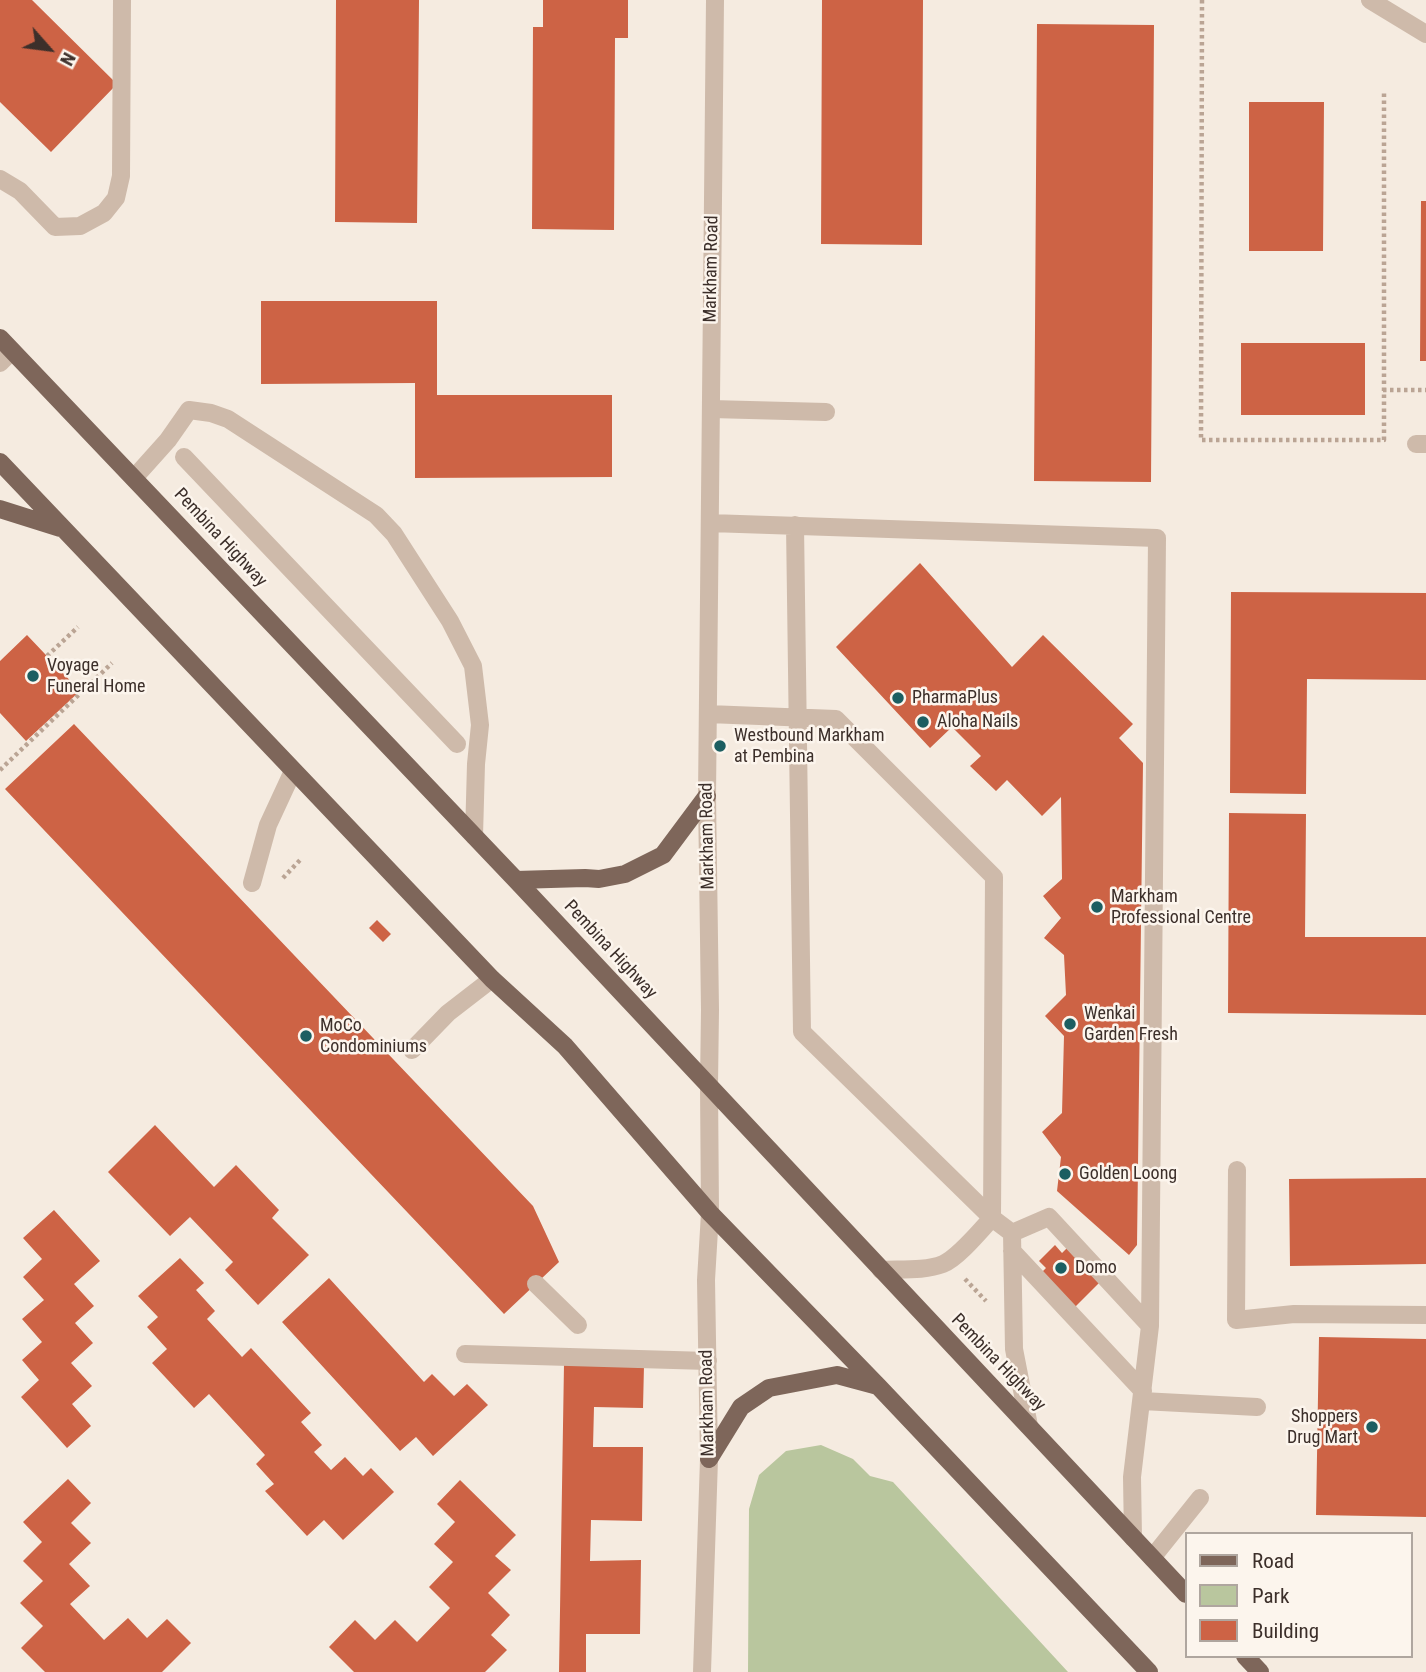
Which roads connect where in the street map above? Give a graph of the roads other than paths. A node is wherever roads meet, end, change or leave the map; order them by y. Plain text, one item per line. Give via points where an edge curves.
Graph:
1 (122, 0) edge
2 (715, 0) edge
3 (1370, 0) edge
4 (1426, 34) edge
5 (0, 179) edge
6 (4, 350) edge
7 (711, 409) junction
8 (826, 412) dead end
9 (184, 457) dead end
10 (0, 462) edge
11 (134, 478) junction
12 (0, 509) edge
13 (709, 523) junction
14 (795, 525) junction
15 (64, 529) junction
16 (708, 714) junction
17 (797, 718) junction
18 (457, 744) dead end
19 (293, 771) junction
20 (707, 796) junction
21 (474, 836) junction
22 (516, 880) junction
23 (252, 883) dead end
24 (492, 979) junction
25 (412, 1049) dead end
26 (709, 1085) junction
27 (1237, 1170) dead end
28 (710, 1213) junction
29 (992, 1217) junction
30 (1012, 1242) junction
31 (881, 1270) junction
32 (536, 1284) dead end
33 (1426, 1315) edge
34 (578, 1325) dead end
35 (1150, 1325) junction
36 (465, 1354) dead end
37 (708, 1361) junction
38 (878, 1386) junction
39 (1142, 1396) junction
40 (1257, 1407) dead end
41 (1029, 1426) junction
42 (709, 1459) junction
43 (1200, 1498) dead end
44 (1133, 1538) junction
45 (1152, 1558) junction
46 (1184, 1592) edge
47 (1247, 1658) edge
48 (702, 1672) edge
49 (1149, 1672) edge
50 (1261, 1672) edge

1 - 5 street via 121,176 116,198 104,213 80,226 55,227 20,191
2 - 7 street, Markham Road
3 - 4 street
6 - 11 main road, Pembina Highway
7 - 8 street
7 - 13 street, Markham Road
9 - 18 street
10 - 15 main road
11 - 21 main road, Pembina Highway
11 - 21 street via 189,410 211,413 229,419 376,515 394,534 450,621 473,666 480,725
12 - 15 main road
13 - 14 street
13 - 16 street, Markham Road
14 - 17 street
14 - 35 street via 1157,538
15 - 19 main road
16 - 17 street
16 - 20 street, Markham Road
17 - 29 street via 802,1032
17 - 29 street via 836,719 994,877
19 - 23 street via 268,825
19 - 24 main road
20 - 22 main road via 663,855 625,874 599,879
20 - 26 street, Markham Road
21 - 22 main road, Pembina Highway
22 - 26 main road, Pembina Highway
24 - 25 street
24 - 28 main road via 565,1046
26 - 28 street, Markham Road
26 - 31 main road, Pembina Highway
27 - 33 street via 1236,1320 1294,1314
28 - 37 street, Markham Road
28 - 38 main road
29 - 30 street
29 - 31 street via 944,1264
30 - 35 street via 1049,1217
30 - 39 street
30 - 41 street via 1014,1349
31 - 41 main road, Pembina Highway
32 - 34 street
35 - 39 street
36 - 37 street
37 - 42 street, Markham Road
38 - 42 main road via 836,1375 769,1388 741,1406
38 - 49 main road
39 - 40 street
39 - 44 street via 1132,1477
41 - 44 main road, Pembina Highway
42 - 48 street, Markham Road
43 - 45 street
44 - 45 main road, Pembina Highway
45 - 46 main road, Pembina Highway
47 - 50 main road

